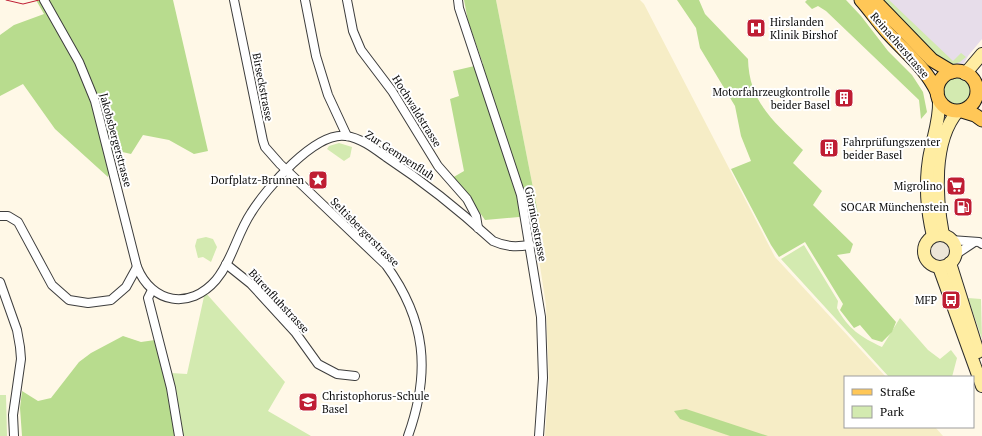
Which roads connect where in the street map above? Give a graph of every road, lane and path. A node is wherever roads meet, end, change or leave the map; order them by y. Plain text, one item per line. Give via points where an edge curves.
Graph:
1 (44, 0) edge
2 (234, 0) edge
3 (305, 0) edge
4 (347, 0) edge
5 (458, 0) edge
6 (861, 0) edge
7 (874, 0) edge
8 (982, 54) edge
9 (952, 72) junction
10 (965, 74) junction
11 (979, 96) edge
12 (938, 97) junction
13 (960, 111) junction
14 (982, 120) edge
15 (347, 136) junction
16 (286, 170) junction
17 (0, 216) edge
18 (478, 228) junction
19 (942, 237) junction
20 (973, 243) junction
21 (982, 244) edge
22 (530, 245) junction
23 (948, 262) junction
24 (226, 264) junction
25 (137, 267) junction
26 (0, 282) edge
27 (152, 290) junction
28 (982, 362) edge
29 (355, 376) dead end
30 (982, 386) edge
31 (14, 436) edge
32 (180, 436) edge
33 (408, 436) edge
34 (539, 436) edge

1 - 25 street, Jakobsbergerstrasse via 79,62 95,101
2 - 16 street, Birseckstrasse via 262,141
3 - 15 street via 319,66 328,95
4 - 18 street, Hochwaldstrasse via 353,31 361,50 392,91 438,166 467,199 476,216
5 - 22 street, Giornicostrasse via 521,195
6 - 12 main road, Reinacherstrasse via 924,72
7 - 9 main road, Reinacherstrasse via 932,60
8 - 10 main road
9 - 10 main road
9 - 12 main road via 940,80
10 - 11 main road via 975,84
11 - 13 main road
12 - 13 main road via 950,110
12 - 19 main road via 940,110 929,161 927,204
13 - 14 main road
13 - 19 main road via 948,126 940,162 938,201
15 - 16 street, Zur Gempenfluh via 327,139
15 - 18 street, Zur Gempenfluh via 367,144 423,182
16 - 24 street, Zur Gempenfluh via 251,213
16 - 33 street, Seltisbergerstrasse via 386,265 410,304 419,333 422,367 418,400
17 - 25 street via 8,216 18,222 52,286 69,300 88,303 111,300 126,287
18 - 22 street, Zur Gempenfluh via 503,246
19 - 20 street
19 - 23 main road via 956,250
19 - 23 main road via 925,244 924,255 929,263
20 - 21 street
20 - 23 street
22 - 34 street, Giornicostrasse via 541,317 543,378
23 - 28 main road
23 - 30 main road
24 - 27 street, Zur Gempenfluh via 205,292 193,298 167,297
24 - 29 street, Bürenfluhstrasse via 251,284 286,321 318,364 337,374
25 - 27 street, Jakobsbergerstrasse via 142,280
26 - 31 street via 17,330 20,347 21,359 13,415
27 - 32 street via 148,298 171,388

